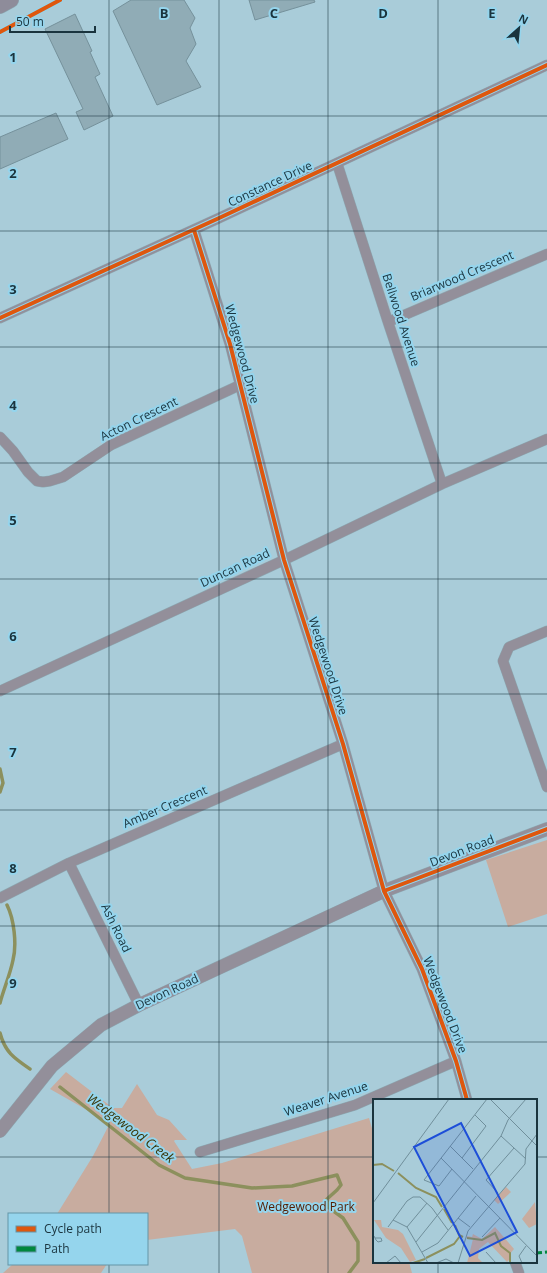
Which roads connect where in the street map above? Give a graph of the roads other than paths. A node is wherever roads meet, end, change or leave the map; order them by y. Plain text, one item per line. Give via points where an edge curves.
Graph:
1 (11, 0) edge
2 (0, 6) edge
3 (547, 66) edge
4 (338, 163) junction
5 (194, 230) junction
6 (547, 254) edge
7 (0, 318) edge
8 (388, 322) junction
9 (240, 385) junction
10 (0, 437) edge
11 (547, 439) edge
12 (442, 484) junction
13 (284, 560) junction
14 (547, 631) edge
15 (0, 690) edge
16 (343, 744) junction
17 (547, 787) edge
18 (547, 829) edge
19 (69, 863) junction
20 (384, 890) junction
21 (0, 898) edge
22 (139, 1004) junction
23 (456, 1061) junction
24 (467, 1099) edge
25 (0, 1131) edge
26 (200, 1152) dead end
27 (515, 1263) edge
28 (518, 1273) edge

1 - 2 main road
3 - 4 street, Constance Drive
4 - 5 street, Constance Drive
4 - 8 street, Bellwood Avenue
5 - 7 street, Constance Drive
5 - 9 street, Wedgewood Drive via 230,344
6 - 8 street, Briarwood Crescent
8 - 12 street, Bellwood Avenue
9 - 10 street, Acton Crescent via 111,445 63,477 50,481 37,481
9 - 13 street, Wedgewood Drive
11 - 12 street, Duncan Road
12 - 13 street, Duncan Road
13 - 15 street, Duncan Road
13 - 16 street, Wedgewood Drive
14 - 17 street via 509,647 503,661
16 - 19 street, Amber Crescent
16 - 20 street, Wedgewood Drive
18 - 20 street, Devon Road
19 - 21 street, Amber Crescent
19 - 22 street, Ash Road
20 - 22 street, Devon Road
20 - 23 street, Wedgewood Drive via 422,969
22 - 25 street, Devon Road via 101,1025 52,1066
23 - 24 street, Wedgewood Drive
23 - 26 street, Weaver Avenue via 355,1105
27 - 28 street

